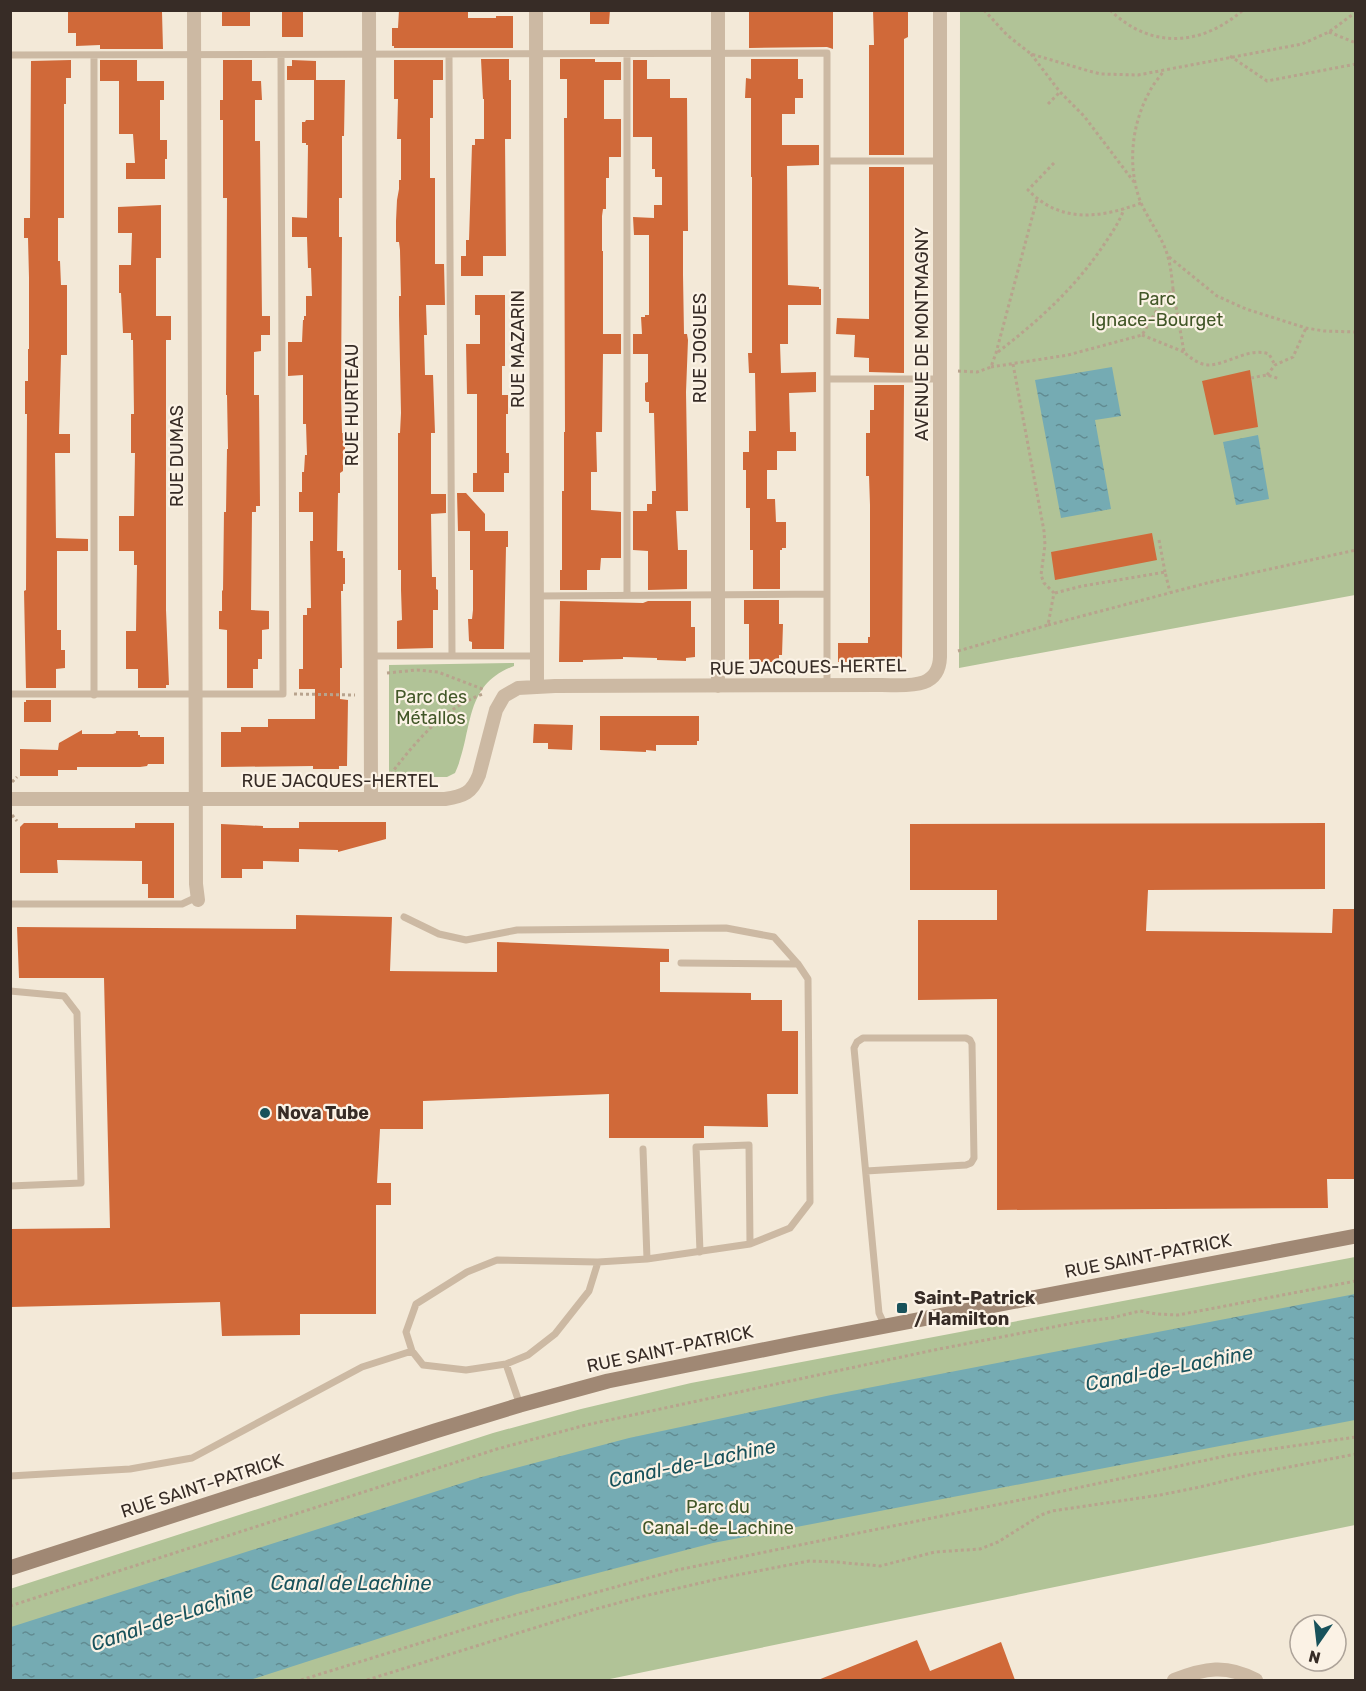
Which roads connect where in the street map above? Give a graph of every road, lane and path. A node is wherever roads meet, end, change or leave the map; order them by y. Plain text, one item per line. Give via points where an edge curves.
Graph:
1 (194, 10) edge
2 (369, 10) edge
3 (536, 10) edge
4 (718, 10) edge
5 (940, 10) edge
6 (984, 10) edge
7 (1110, 10) edge
8 (1243, 10) edge
9 (1356, 12) edge
10 (1329, 32) junction
11 (1356, 43) edge
12 (718, 53) junction
13 (449, 54) junction
14 (536, 54) junction
15 (627, 54) junction
16 (1031, 54) junction
17 (10, 55) edge
18 (94, 55) junction
19 (194, 55) junction
20 (281, 55) junction
21 (369, 55) junction
22 (1230, 56) junction
23 (1356, 64) edge
24 (1163, 72) junction
25 (1060, 92) junction
26 (1048, 104) dead end
27 (827, 161) junction
28 (940, 161) junction
29 (1054, 163) dead end
30 (1135, 183) junction
31 (1037, 199) junction
32 (1141, 203) junction
33 (1124, 209) junction
34 (1168, 256) junction
35 (1173, 289) junction
36 (1306, 328) junction
37 (1356, 332) edge
38 (1142, 335) junction
39 (1184, 352) junction
40 (996, 353) junction
41 (1013, 364) junction
42 (1275, 365) junction
43 (991, 366) junction
44 (957, 372) dead end
45 (1267, 375) junction
46 (1251, 378) dead end
47 (827, 379) junction
48 (940, 379) junction
49 (1280, 379) dead end
50 (1159, 540) dead end
51 (1356, 550) edge
52 (1165, 572) junction
53 (1170, 592) junction
54 (1054, 593) junction
55 (718, 594) junction
56 (827, 594) junction
57 (627, 595) junction
58 (537, 596) junction
59 (1048, 625) junction
60 (958, 651) dead end
61 (371, 656) junction
62 (452, 656) junction
63 (537, 656) junction
64 (940, 657) joint
65 (387, 673) dead end
66 (718, 686) junction
67 (827, 686) junction
68 (537, 687) junction
69 (10, 694) edge
70 (283, 694) junction
71 (355, 694) dead end
72 (94, 695) junction
73 (196, 695) junction
74 (17, 777) dead end
75 (388, 778) dead end
76 (12, 782) edge
77 (10, 799) edge
78 (196, 799) junction
79 (371, 799) junction
80 (12, 815) edge
81 (17, 821) dead end
82 (198, 898) joint
83 (10, 904) edge
84 (404, 917) dead end
85 (681, 963) dead end
86 (798, 964) junction
87 (10, 991) edge
88 (643, 1149) dead end
89 (866, 1171) junction
90 (10, 1186) edge
91 (1356, 1236) edge
92 (750, 1244) junction
93 (700, 1252) junction
94 (647, 1259) junction
95 (598, 1262) junction
96 (1356, 1281) edge
97 (885, 1326) junction
98 (412, 1351) junction
99 (506, 1364) junction
100 (520, 1405) junction
101 (1356, 1437) edge
102 (1356, 1454) edge
103 (10, 1476) edge
104 (10, 1568) edge
105 (10, 1606) edge
106 (301, 1680) edge
107 (367, 1680) edge
108 (1174, 1680) edge
109 (1256, 1680) edge

1 - 19 street, RUE DUMAS
2 - 21 street, RUE HURTEAU
3 - 14 street, RUE MAZARIN
4 - 12 street, RUE JOGUES
5 - 28 street, AVENUE DE MONTMAGNY
6 - 16 path
7 - 8 path via 1131,27 1161,38 1198,37 1225,25
9 - 10 path
10 - 11 path
10 - 22 path via 1302,44
12 - 15 lane
12 - 27 lane via 827,53
12 - 55 street, RUE JOGUES
13 - 14 lane
13 - 21 lane
13 - 62 lane
14 - 15 lane
14 - 58 street, RUE MAZARIN
15 - 57 lane
16 - 24 path via 1101,74
16 - 25 path
17 - 18 lane
18 - 19 lane
18 - 72 lane
19 - 20 lane
19 - 73 street, RUE DUMAS
20 - 21 lane
20 - 70 lane
21 - 61 street, RUE HURTEAU
22 - 23 path via 1268,81
22 - 24 path
24 - 30 path via 1141,110 1132,161
25 - 26 path
25 - 30 path via 1084,116
27 - 28 lane
27 - 47 lane
28 - 48 street, AVENUE DE MONTMAGNY
29 - 31 path via 1028,190
30 - 32 path
31 - 33 path via 1084,216
31 - 40 path
32 - 33 path
32 - 34 path
33 - 40 path via 1090,266 1070,289
34 - 35 path
34 - 36 path via 1217,296
35 - 38 path
35 - 39 path
36 - 37 path
36 - 42 path via 1293,357
38 - 39 path
38 - 41 path via 1068,355
39 - 42 path via 1209,365 1264,352
40 - 43 path
41 - 43 path
41 - 54 path via 1044,531 1041,575
42 - 45 path
43 - 44 path via 977,372
45 - 46 path
45 - 49 path
47 - 48 lane
47 - 56 lane
48 - 64 street, AVENUE DE MONTMAGNY
50 - 52 path
51 - 53 path
52 - 53 path
52 - 54 path
53 - 59 path
54 - 59 path
55 - 56 lane
55 - 57 lane
55 - 66 street, RUE JOGUES
56 - 67 lane
57 - 58 lane
58 - 63 street, RUE MAZARIN
59 - 60 path
61 - 62 lane
61 - 79 street, RUE HURTEAU
62 - 63 lane
63 - 68 street, RUE MAZARIN
64 - 67 street, RUE JACQUES-HERTEL via 936,675 926,682
65 - 75 path via 438,672 484,692 441,718
66 - 67 street, RUE JACQUES-HERTEL
66 - 68 street, RUE JACQUES-HERTEL
68 - 79 street, RUE JACQUES-HERTEL via 518,688 504,696 496,710 479,775 467,793 445,799
69 - 72 lane
70 - 71 path
70 - 73 lane
72 - 73 lane
73 - 78 street, RUE DUMAS
74 - 76 path
77 - 78 street, RUE JACQUES-HERTEL
78 - 79 street, RUE JACQUES-HERTEL
78 - 82 street, RUE DUMAS
80 - 81 path
82 - 83 lane via 182,904
84 - 86 lane via 439,934 466,940 518,930 726,928 774,937
85 - 86 lane
86 - 92 lane via 808,980 810,1202 790,1228
87 - 90 lane via 64,996 77,1013 81,1183
88 - 94 lane
89 - 89 lane via 854,1048 857,1042 862,1038 970,1040 974,1158 971,1164
89 - 97 lane via 879,1313
91 - 97 main road, RUE SAINT-PATRICK
92 - 93 lane
92 - 93 lane via 749,1145 696,1147
93 - 94 lane
94 - 95 lane
95 - 98 lane via 497,1260 467,1272 416,1304 406,1332
95 - 99 lane via 590,1291 555,1334 528,1355
96 - 105 path via 1178,1315 1140,1311 1079,1322 586,1425 497,1449
97 - 100 main road, RUE SAINT-PATRICK via 640,1374
98 - 99 lane via 423,1365 466,1370
98 - 103 lane via 363,1367 192,1458 130,1469
99 - 100 lane
100 - 104 main road, RUE SAINT-PATRICK
101 - 106 path via 1230,1455 677,1570 485,1623
102 - 107 path via 1170,1493 1052,1511 980,1549 935,1551 880,1566 809,1561 712,1580 592,1610
108 - 109 street via 1213,1669

